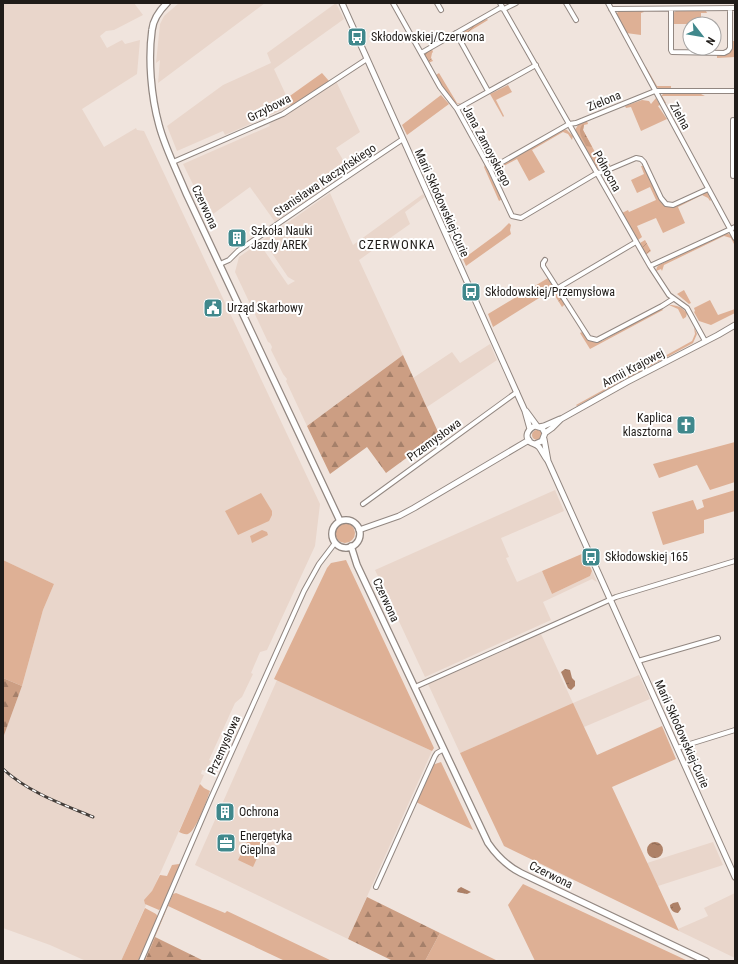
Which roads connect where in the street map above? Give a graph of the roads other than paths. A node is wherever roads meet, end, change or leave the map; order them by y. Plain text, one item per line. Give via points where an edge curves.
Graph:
1 (167, 3) edge
2 (342, 3) edge
3 (393, 3) edge
4 (437, 3) edge
5 (500, 3) edge
6 (516, 3) edge
7 (566, 3) edge
8 (608, 3) edge
9 (733, 8) edge
10 (504, 9) junction
11 (611, 9) junction
12 (670, 9) junction
13 (441, 10) dead end
14 (576, 20) dead end
15 (456, 33) junction
16 (421, 53) junction
17 (367, 59) junction
18 (536, 65) junction
19 (488, 91) junction
20 (655, 91) junction
21 (735, 91) edge
22 (457, 109) junction
23 (733, 120) dead end
24 (569, 124) junction
25 (403, 139) junction
26 (734, 145) edge
27 (173, 162) junction
28 (490, 169) junction
29 (597, 173) junction
30 (733, 176) dead end
31 (708, 188) junction
32 (735, 227) edge
33 (730, 229) junction
34 (735, 238) edge
35 (636, 242) junction
36 (545, 260) dead end
37 (220, 264) junction
38 (650, 266) junction
39 (558, 288) junction
40 (673, 298) junction
41 (735, 325) edge
42 (705, 341) junction
43 (517, 392) junction
44 (525, 411) junction
45 (561, 419) junction
46 (538, 426) junction
47 (530, 429) junction
48 (544, 436) junction
49 (529, 440) junction
50 (535, 444) junction
51 (548, 461) junction
52 (363, 504) dead end
53 (340, 520) junction
54 (359, 530) junction
55 (335, 543) junction
56 (352, 546) junction
57 (735, 561) edge
58 (610, 599) junction
59 (718, 638) dead end
60 (638, 661) junction
61 (415, 687) junction
62 (735, 730) edge
63 (677, 748) junction
64 (444, 749) junction
65 (735, 877) edge
66 (376, 887) dead end
67 (141, 961) edge
68 (706, 961) edge

1 - 27 main road, Czerwona via 161,9 152,30 152,87 158,124
2 - 17 street, Marii Skłodowskiej-Curie
3 - 16 street, Jana Zamoyskiego
4 - 13 street
5 - 10 street, Północna
6 - 10 street
7 - 14 street
8 - 11 street, Zielna
9 - 12 street
9 - 12 street via 730,48 724,53 672,52
10 - 15 street via 500,8
10 - 18 street, Północna
11 - 12 street
11 - 20 street, Zielna
15 - 16 street
15 - 19 street
16 - 22 street, Jana Zamoyskiego via 440,87
17 - 25 street, Marii Skłodowskiej-Curie
17 - 27 street, Grzybowa via 284,114
18 - 19 street
18 - 24 street, Północna
19 - 22 street
20 - 21 street, Zielona
20 - 24 street, Zielona
20 - 31 street, Zielna
22 - 28 street, Jana Zamoyskiego
23 - 26 street
24 - 28 street, Zielona
24 - 29 street, Północna
25 - 37 street, Stanisława Kaczyńskiego
25 - 43 street, Marii Skłodowskiej-Curie
26 - 30 street
27 - 37 main road, Czerwona
28 - 29 street, Jana Zamoyskiego via 512,216 521,218
29 - 31 street via 640,159 644,162 660,198 666,204 673,205
29 - 35 street, Północna
31 - 33 street, Zielna
32 - 33 street
33 - 34 street, Zielna
33 - 38 street
35 - 38 street, Północna
35 - 39 street
36 - 39 street via 543,266
37 - 53 main road, Czerwona
38 - 40 street, Północna via 665,291
39 - 40 street via 589,338 593,340
40 - 42 street, Północna via 687,308
41 - 42 street, Armii Krajowej
42 - 45 street, Armii Krajowej
43 - 44 street, Marii Skłodowskiej-Curie
43 - 52 street, Przemysłowa
44 - 46 street, Marii Skłodowskiej-Curie
44 - 47 street, Marii Skłodowskiej-Curie
45 - 46 street
45 - 48 street, Armii Krajowej
46 - 47 street
46 - 48 street
47 - 49 street via 527,434
48 - 50 street via 540,443
48 - 51 street, Marii Skłodowskiej-Curie
49 - 50 street
49 - 54 street via 399,516
50 - 51 street, Marii Skłodowskiej-Curie
51 - 58 street, Marii Skłodowskiej-Curie
53 - 54 main road via 354,523
53 - 55 main road via 332,530
54 - 56 main road via 358,539
55 - 56 main road via 344,548
55 - 67 street, Przemysłowa via 319,564 304,591
56 - 61 main road, Czerwona via 357,564
57 - 58 street
58 - 60 street, Marii Skłodowskiej-Curie
58 - 61 street
59 - 60 street
60 - 63 street, Marii Skłodowskiej-Curie
61 - 64 main road, Czerwona
62 - 63 street
63 - 65 street, Marii Skłodowskiej-Curie
64 - 66 street via 435,756
64 - 68 main road, Czerwona via 488,843 505,862 521,873

